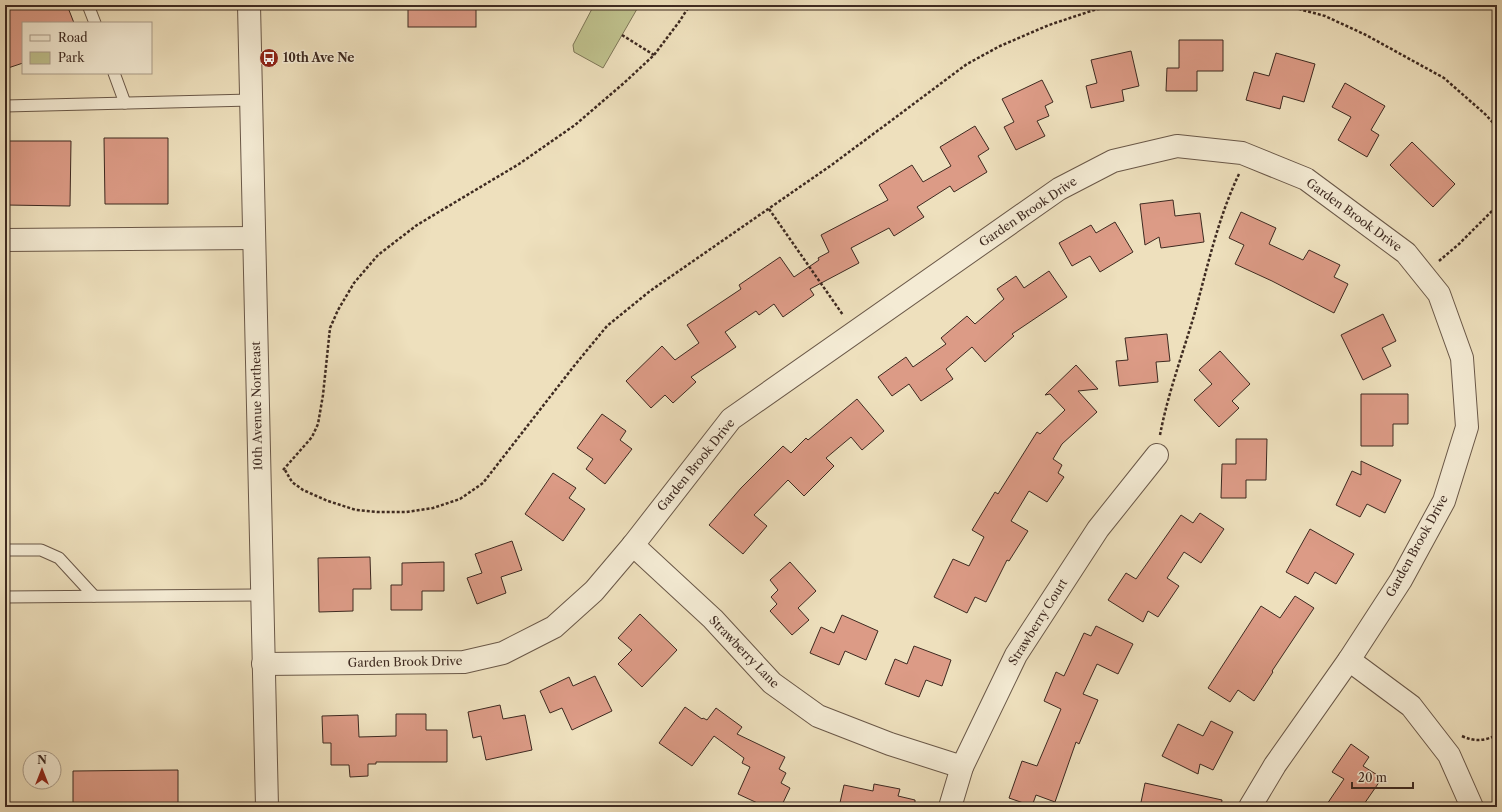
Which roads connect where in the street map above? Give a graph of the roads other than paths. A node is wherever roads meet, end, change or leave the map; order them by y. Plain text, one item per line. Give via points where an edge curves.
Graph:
1 (88, 5) edge
2 (249, 5) edge
3 (95, 22) edge
4 (114, 74) edge
5 (251, 100) junction
6 (125, 103) junction
7 (5, 106) edge
8 (254, 238) junction
9 (5, 240) edge
10 (1157, 455) road end
11 (633, 545) junction
12 (5, 550) edge
13 (262, 595) junction
14 (94, 596) junction
15 (5, 597) edge
16 (1349, 660) junction
17 (263, 664) junction
18 (962, 767) junction
19 (267, 807) edge
20 (950, 807) edge
21 (1250, 807) edge
22 (1472, 807) edge

1 - 3 lane
2 - 5 street, 10th Avenue Northeast
4 - 6 lane
5 - 6 lane
5 - 8 street, 10th Avenue Northeast
6 - 7 lane
8 - 9 street
8 - 13 street, 10th Avenue Northeast
10 - 18 street, Strawberry Court via 1098,529 1016,655
11 - 16 street, Garden Brook Drive via 731,419 1059,189 1113,160 1177,146 1242,153 1306,179 1406,253 1439,294 1462,358 1467,427 1444,501 1401,580
11 - 17 street, Garden Brook Drive via 594,591 554,627 504,653 464,662
11 - 18 street, Strawberry Lane via 713,619 772,683 818,716 890,744
12 - 14 lane via 41,550 59,558
13 - 14 lane
13 - 17 street, 10th Avenue Northeast
14 - 15 lane
16 - 21 street, Garden Brook Drive via 1275,765
16 - 22 street via 1411,706 1450,755
17 - 19 street, 10th Avenue Northeast
18 - 20 street, Strawberry Court

